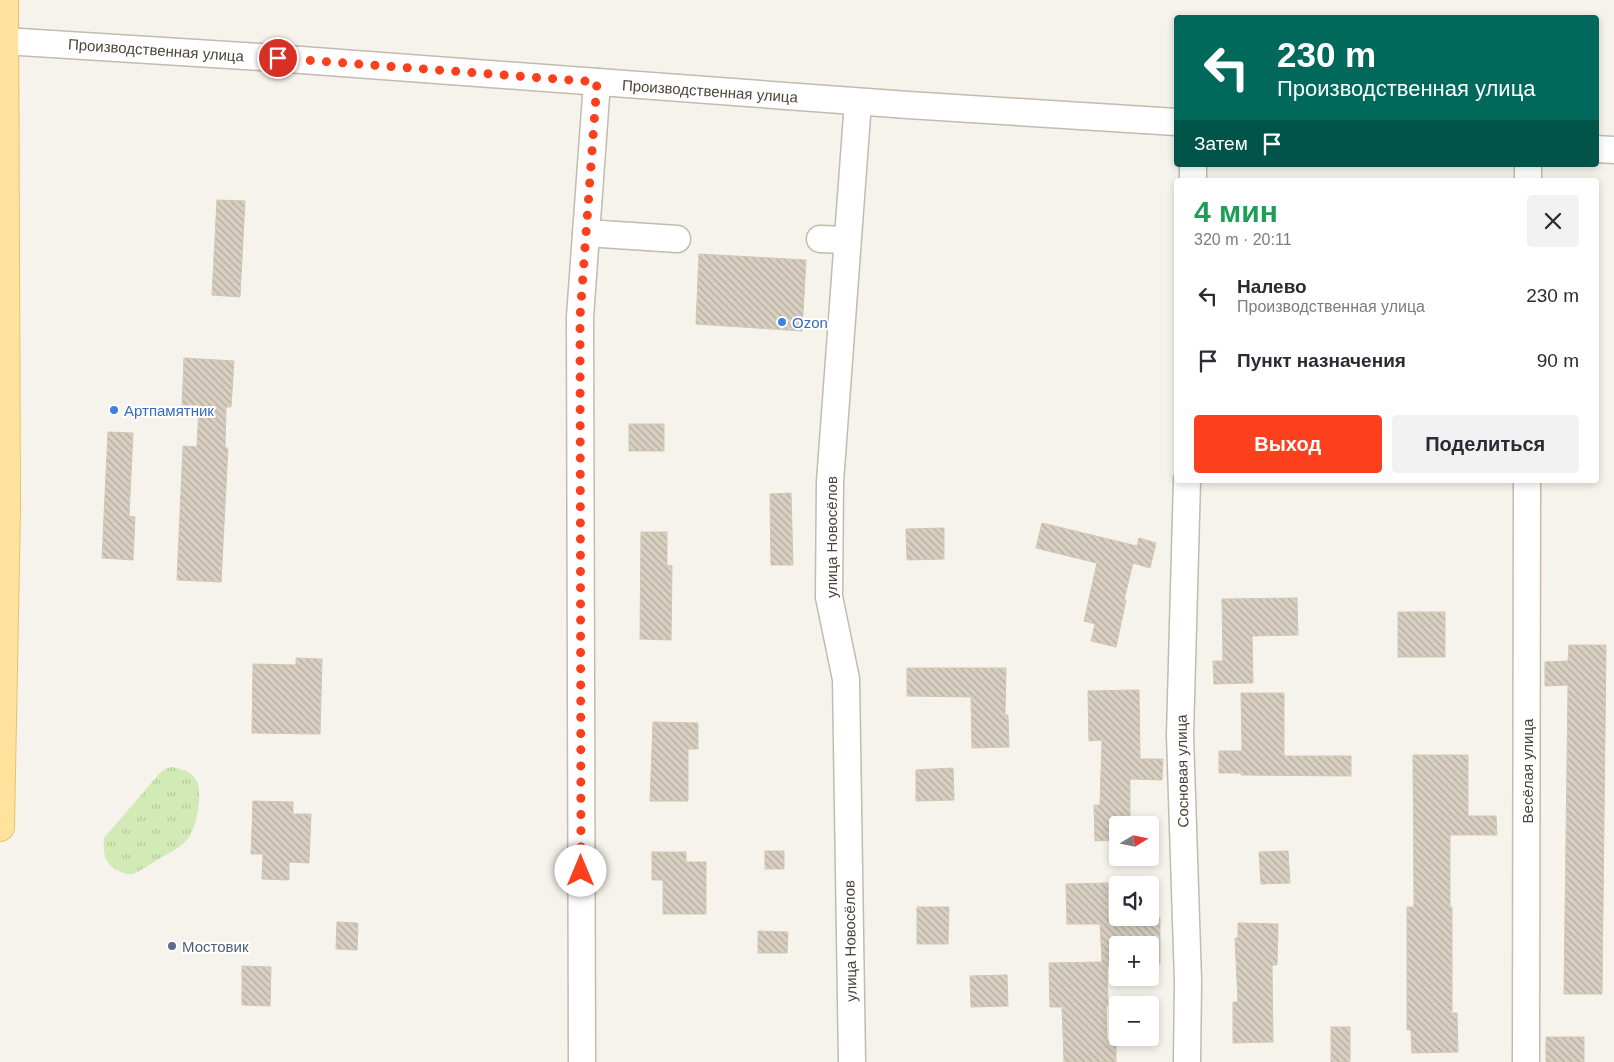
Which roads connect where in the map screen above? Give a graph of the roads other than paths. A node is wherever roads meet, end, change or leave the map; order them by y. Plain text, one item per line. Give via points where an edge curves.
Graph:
1 (4, 0) edge
2 (4, 41) junction
3 (597, 82) junction
4 (858, 102) junction
5 (1174, 122) edge
6 (1599, 149) edge
7 (1614, 150) edge
8 (586, 233) junction
9 (677, 239) dead end
10 (820, 239) dead end
11 (847, 240) junction
12 (1186, 483) edge
13 (1527, 483) edge
14 (0, 827) edge
15 (582, 1062) edge
16 (852, 1062) edge
17 (1187, 1062) edge
18 (1526, 1062) edge

1 - 2 main road
2 - 3 street, Производственная улица
2 - 14 main road via 6,507
3 - 4 street, Производственная улица
3 - 8 street
4 - 5 street, Производственная улица
4 - 11 street, улица Новосёлов
6 - 7 street
8 - 9 street
8 - 15 street via 580,317
10 - 11 street
11 - 16 street, улица Новосёлов via 830,482 829,597 846,679
12 - 17 street, Сосновая улица via 1180,735 1188,981
13 - 18 street, Весёлая улица

